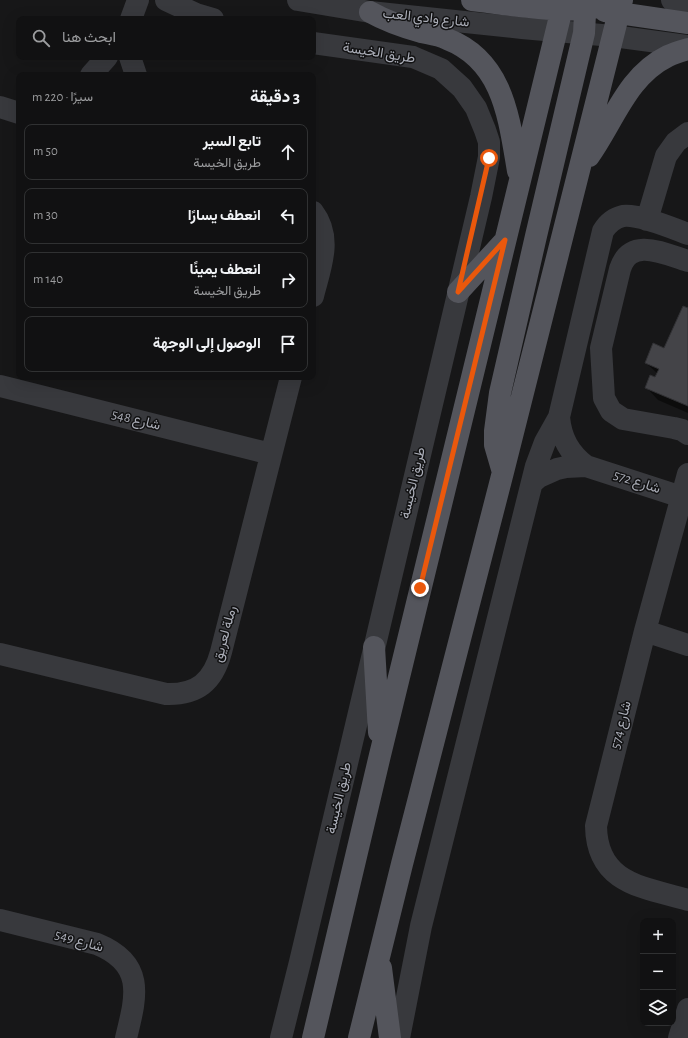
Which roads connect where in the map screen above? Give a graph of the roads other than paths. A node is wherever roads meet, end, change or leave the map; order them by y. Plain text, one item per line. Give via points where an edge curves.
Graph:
1 (138, 0) edge
2 (166, 0) edge
3 (298, 0) edge
4 (472, 0) edge
5 (672, 0) edge
6 (688, 3) edge
7 (619, 4) edge
8 (563, 5) edge
9 (589, 6) edge
10 (370, 12) junction
11 (133, 16) edge
12 (203, 16) edge
13 (688, 23) edge
14 (556, 31) junction
15 (584, 33) junction
16 (613, 36) junction
17 (316, 43) edge
18 (688, 46) edge
19 (688, 49) edge
20 (104, 60) edge
21 (131, 60) edge
22 (94, 72) edge
23 (135, 72) edge
24 (0, 107) edge
25 (16, 112) edge
26 (688, 133) edge
27 (580, 170) junction
28 (519, 180) junction
29 (316, 216) edge
30 (647, 220) junction
31 (688, 234) edge
32 (505, 240) junction
33 (688, 261) edge
34 (316, 284) edge
35 (458, 292) junction
36 (291, 380) edge
37 (0, 386) edge
38 (559, 417) junction
39 (688, 434) edge
40 (271, 454) junction
41 (586, 466) junction
42 (503, 472) junction
43 (688, 474) edge
44 (532, 483) junction
45 (685, 498) edge
46 (645, 631) junction
47 (688, 645) edge
48 (374, 647) junction
49 (0, 654) edge
50 (380, 755) junction
51 (688, 900) edge
52 (0, 920) edge
53 (380, 954) junction
54 (688, 1009) edge
55 (126, 1038) edge
56 (281, 1038) edge
57 (313, 1038) edge
58 (359, 1038) edge
59 (390, 1038) edge
60 (399, 1038) edge
61 (679, 1038) edge

1 - 11 street
2 - 12 street
3 - 10 street, شارع وادي العب
4 - 8 main road
5 - 6 street
7 - 9 main road
7 - 13 main road
7 - 16 main road
8 - 9 main road
8 - 14 main road
9 - 14 main road via 562,20
9 - 15 main road
9 - 16 main road via 608,33
10 - 14 street, شارع وادي العب
10 - 28 main road via 384,20 448,39 481,62 499,88 504,101
14 - 15 street, شارع وادي العب
14 - 28 main road
15 - 16 street, شارع وادي العب
15 - 42 main road via 500,393 495,445
16 - 18 street, شارع وادي العب
16 - 27 main road
17 - 35 street, طريق الخيسة via 413,56 441,69 462,88 476,108 486,130 489,158
19 - 27 main road via 667,57 642,75 632,86
20 - 22 street
21 - 23 street
24 - 25 street
26 - 30 street via 676,142 666,156
27 - 42 main road
28 - 32 main road
29 - 34 street via 324,232 325,248
30 - 31 street
30 - 38 street via 624,216 616,218 608,223 603,231
32 - 35 main road
32 - 50 main road
33 - 39 street via 645,249 632,252 626,257 622,262 612,299 601,358 604,398 611,411 623,419 674,428
35 - 48 street, طريق الخيسة
36 - 40 street, رملة لعريق
37 - 40 street, شارع 548
38 - 41 street, شارع 572 via 560,429 569,450
38 - 44 street via 545,442
40 - 49 street, رملة لعريق via 217,666 211,677 202,685 184,693 166,694
41 - 44 street, شارع 572 via 557,469
41 - 45 street, شارع 572
42 - 53 main road
43 - 45 street, شارع 574
44 - 60 street via 421,926
45 - 46 street, شارع 574
46 - 47 street
46 - 51 street, شارع 574 via 598,813 596,839 606,864 615,874 626,881
48 - 50 main road
48 - 56 street, طريق الخيسة
50 - 57 main road
52 - 55 street, شارع 549 via 97,944 117,955 131,973 134,984 134,1007
53 - 58 main road
53 - 59 main road
54 - 61 street

